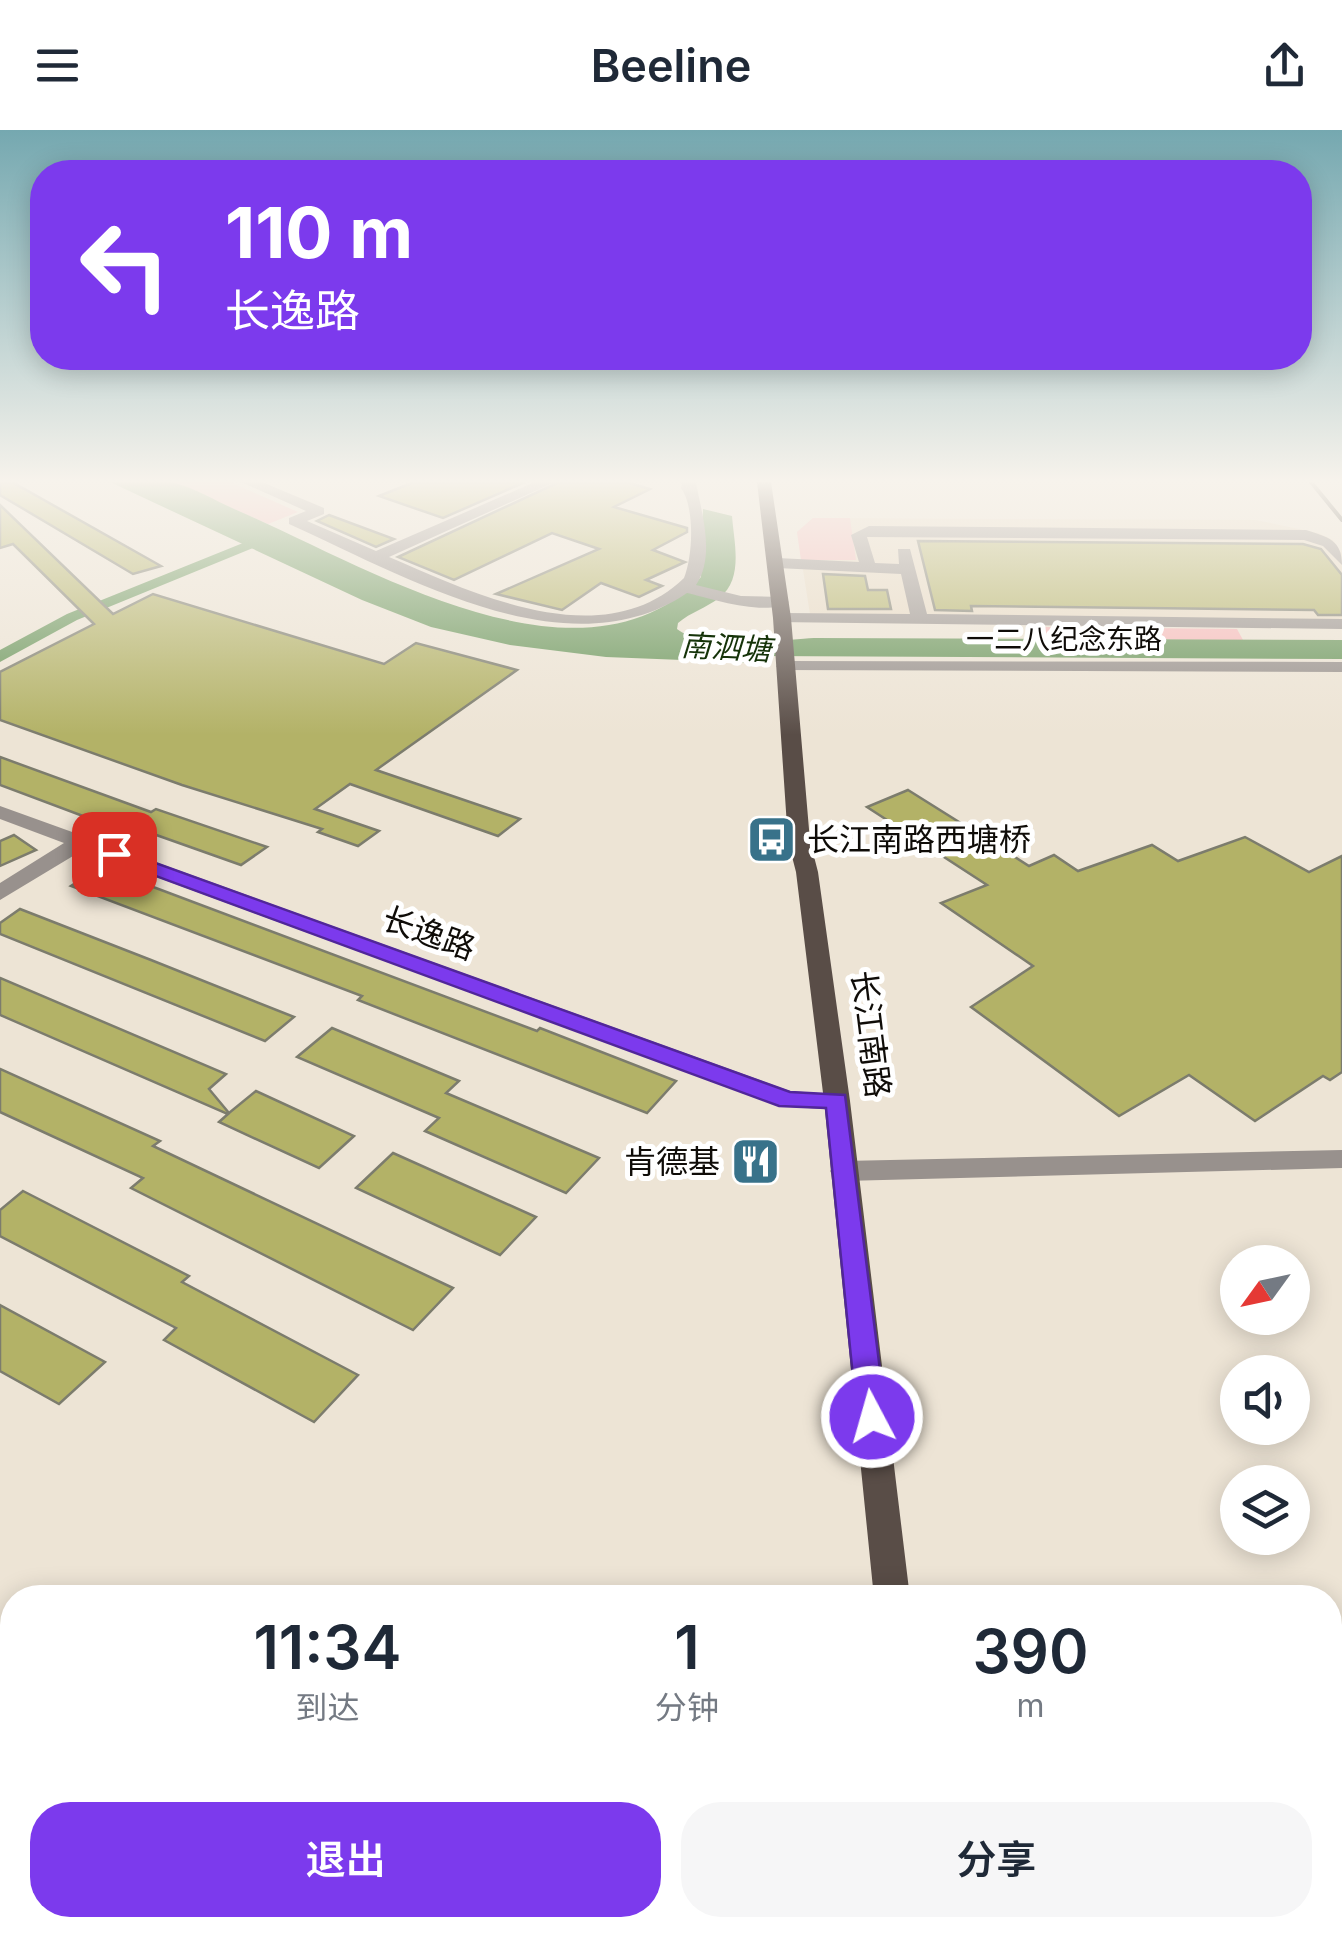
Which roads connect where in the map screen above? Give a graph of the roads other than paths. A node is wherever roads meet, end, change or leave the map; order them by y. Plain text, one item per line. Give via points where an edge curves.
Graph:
1 (397, 566) edge
2 (696, 566) edge
3 (777, 566) edge
4 (907, 566) edge
5 (692, 586) junction
6 (782, 610) junction
7 (1342, 614) edge
8 (919, 615) junction
9 (1342, 624) edge
10 (785, 661) junction
11 (1342, 667) edge
12 (0, 812) edge
13 (80, 842) junction
14 (0, 893) edge
15 (837, 1100) junction
16 (1342, 1160) edge
17 (844, 1172) junction
18 (891, 1585) edge

1 - 5 street via 450,590 569,619 640,613
2 - 5 street
3 - 6 main road, 长江南路
4 - 8 street
5 - 6 street
6 - 8 street
6 - 10 main road, 长江南路
7 - 8 street
8 - 9 street
10 - 11 street, 一二八纪念东路
10 - 15 main road, 长江南路 via 798,841
12 - 13 street, 长逸路
13 - 14 street
13 - 15 street, 长逸路 via 788,1100
15 - 17 main road, 长江南路
16 - 17 street
17 - 18 main road, 长江南路

